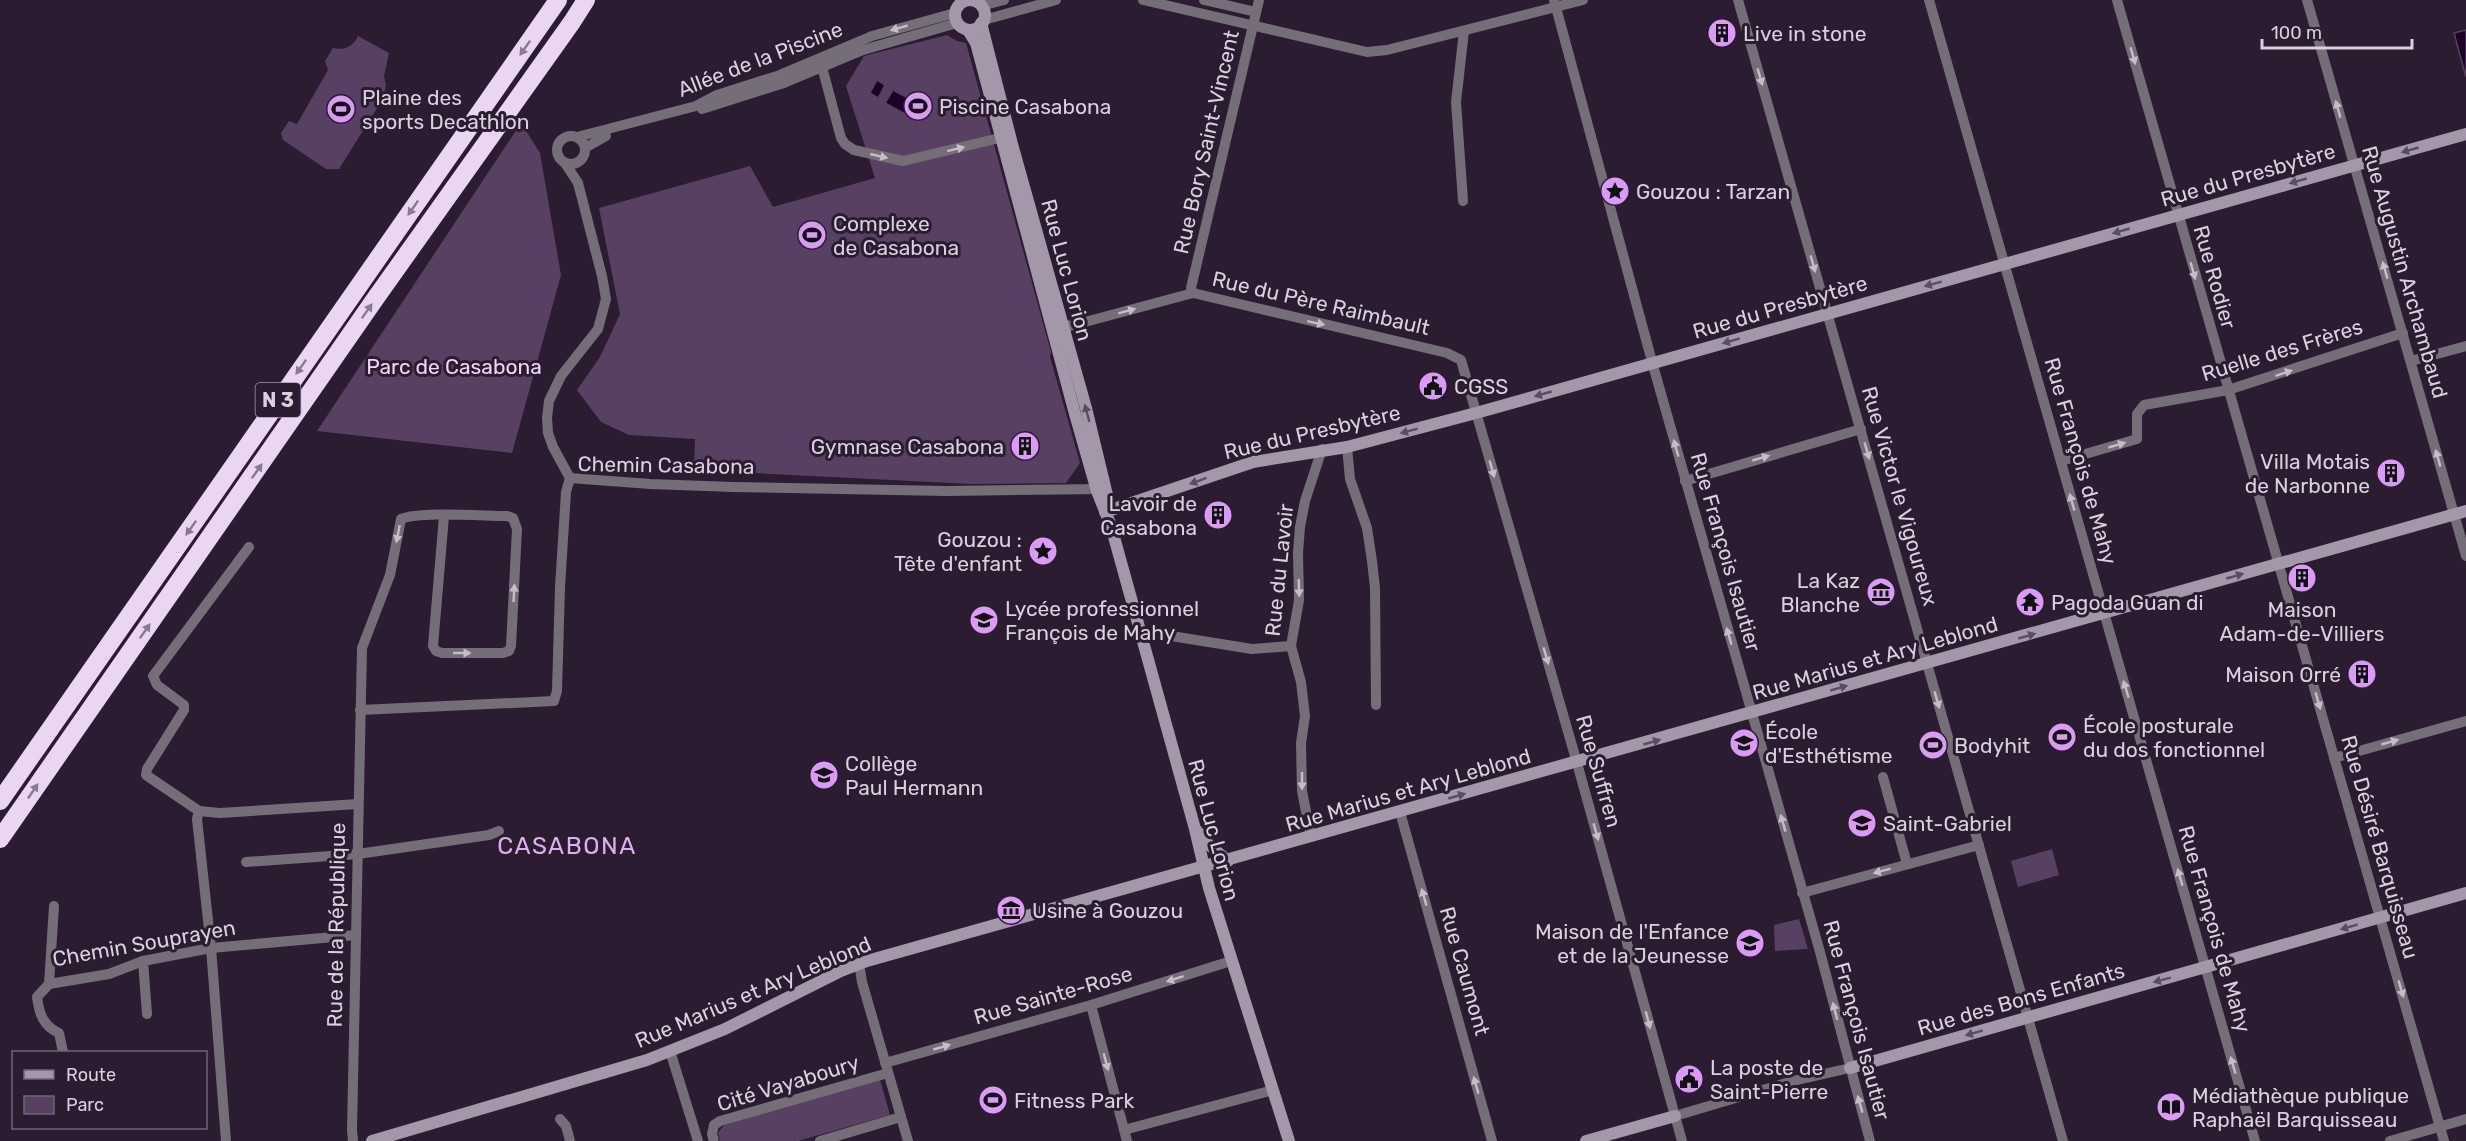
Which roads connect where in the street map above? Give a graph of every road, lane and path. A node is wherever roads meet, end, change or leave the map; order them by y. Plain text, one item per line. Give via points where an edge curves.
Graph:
1 (558, 0) edge
2 (586, 0) edge
3 (599, 0) edge
4 (1004, 0) edge
5 (1056, 0) edge
6 (1143, 0) edge
7 (1204, 0) edge
8 (1259, 0) edge
9 (1583, 0) edge
10 (1738, 0) edge
11 (1929, 0) edge
12 (2117, 0) edge
13 (2307, 0) edge
14 (1555, 4) edge
15 (966, 9) edge
16 (1256, 12) junction
17 (982, 21) junction
18 (1254, 25) junction
19 (1464, 31) junction
20 (832, 54) junction
21 (822, 67) junction
22 (2466, 134) edge
23 (1005, 136) junction
24 (577, 137) junction
25 (585, 148) junction
26 (579, 161) junction
27 (566, 162) junction
28 (470, 164) junction
29 (2354, 165) junction
30 (578, 183) junction
31 (1463, 201) dead end
32 (2177, 215) junction
33 (2004, 264) junction
34 (1193, 293) junction
35 (1827, 312) junction
36 (1050, 316) junction
37 (1062, 325) junction
38 (2403, 333) junction
39 (2466, 346) edge
40 (2411, 361) junction
41 (1653, 363) junction
42 (2228, 390) junction
43 (1476, 413) junction
44 (1861, 429) junction
45 (1347, 447) junction
46 (1322, 449) junction
47 (2061, 461) junction
48 (570, 478) junction
49 (1685, 481) junction
50 (1101, 489) junction
51 (1132, 504) junction
52 (1108, 511) junction
53 (2460, 513) edge
54 (444, 516) junction
55 (249, 547) dead end
56 (2466, 556) edge
57 (2279, 564) junction
58 (2104, 614) junction
59 (1140, 631) junction
60 (1291, 646) junction
61 (1927, 664) junction
62 (1376, 705) dead end
63 (360, 710) junction
64 (1752, 713) junction
65 (2466, 721) edge
66 (2334, 758) junction
67 (1577, 763) junction
68 (1883, 777) dead end
69 (0, 801) edge
70 (358, 804) junction
71 (199, 811) junction
72 (1400, 812) junction
73 (1196, 829) junction
74 (499, 831) dead end
75 (1311, 837) junction
76 (0, 839) edge
77 (1979, 845) junction
78 (358, 854) junction
79 (246, 861) dead end
80 (1228, 861) junction
81 (1907, 864) junction
82 (1204, 867) junction
83 (1802, 893) junction
84 (2466, 893) edge
85 (54, 906) dead end
86 (2381, 918) junction
87 (356, 935) junction
88 (211, 948) junction
89 (143, 961) junction
90 (1231, 961) junction
91 (859, 963) junction
92 (2206, 968) junction
93 (49, 984) junction
94 (1091, 1005) junction
95 (147, 1014) dead end
96 (2029, 1017) junction
97 (63, 1051) edge
98 (670, 1051) junction
99 (887, 1068) junction
100 (1850, 1068) junction
101 (1273, 1090) junction
102 (1675, 1116) junction
103 (901, 1117) junction
104 (560, 1119) dead end
105 (2466, 1119) edge
106 (2439, 1127) junction
107 (1126, 1136) edge
108 (226, 1141) edge
109 (354, 1141) edge
110 (372, 1141) edge
111 (570, 1141) edge
112 (698, 1141) edge
113 (714, 1141) edge
114 (820, 1141) edge
115 (908, 1141) edge
116 (1288, 1141) edge
117 (1492, 1141) edge
118 (1586, 1141) edge
119 (1682, 1141) edge
120 (1870, 1141) edge
121 (2063, 1141) edge
122 (2253, 1141) edge
123 (2390, 1141) edge
124 (2444, 1141) edge

1 -> 69 highway, N 3
2 - 28 highway, N 3
3 - 28 highway, N 3 via 545,80
4 - 15 street
5 - 17 street
6 - 18 street
7 - 16 street
8 - 16 street, Rue Bory Saint-Vincent
9 - 14 street
10 -> 35 street, Rue Victor le Vigoureux
11 - 33 street, Rue François de Mahy
12 -> 32 street, Rue Rodier
29 -> 13 street, Rue Augustin Archambaud
14 - 19 street
14 - 41 street, Rue François Isautier
15 - 17 street, Rue Luc Lorion via 984,11
15 - 17 street via 974,29
15 -> 20 street, Allée de la Piscine via 872,36
15 - 21 street, Allée de la Piscine
15 - 23 street, Rue Luc Lorion
16 - 18 street, Rue Bory Saint-Vincent
17 - 23 street, Rue Luc Lorion
18 - 19 street via 1367,52
18 - 34 street, Rue Bory Saint-Vincent via 1191,288
19 - 31 street via 1456,102
20 - 21 street
20 - 24 street, Allée de la Piscine via 696,106
21 -> 23 street via 842,138 854,150 903,161
21 - 25 street, Allée de la Piscine via 784,83 608,135
22 -> 29 street, Rue du Presbytère
23 - 36 street, Rue Luc Lorion
23 - 37 street, Rue Luc Lorion
24 - 25 street
24 - 27 street via 567,136 560,142 557,151
25 - 26 street
26 - 27 street
26 - 30 street
27 - 30 street
76 -> 28 highway, N 3
29 -> 32 street, Rue du Presbytère
38 -> 29 street, Rue Augustin Archambaud
30 - 48 street via 606,299 597,329 561,376 549,401 548,433
32 -> 33 street, Rue du Presbytère
32 -> 42 street, Rue Rodier
33 -> 35 street, Rue du Presbytère
33 - 47 street, Rue François de Mahy
37 -> 34 street, Rue du Père Raimbault
34 -> 43 street, Rue du Père Raimbault via 1447,353 1461,360
35 -> 41 street, Rue du Presbytère
35 - 44 street, Rue Victor le Vigoureux
36 - 37 street
36 - 50 street, Rue Luc Lorion via 1075,414
50 -> 37 street, Rue Luc Lorion via 1086,408
38 - 40 street, Rue Augustin Archambaud
42 -> 38 street, Ruelle des Frères
39 - 40 street
53 -> 40 street, Rue Augustin Archambaud
41 -> 43 street, Rue du Presbytère
49 -> 41 street, Rue François Isautier
47 -> 42 street, Ruelle des Frères via 2137,439 2137,414 2144,405
42 - 57 street, Rue Rodier
43 -> 45 street, Rue du Presbytère
43 -> 67 street, Rue Suffren
49 -> 44 street
44 -> 61 street, Rue Victor le Vigoureux
45 - 46 street, Rue du Presbytère
45 - 62 street via 1350,478 1367,528 1372,561
46 -> 51 street, Rue du Presbytère via 1253,462
46 -> 60 street, Rue du Lavoir via 1300,527 1299,600
58 -> 47 street, Rue François de Mahy
48 - 50 street, Chemin Casabona via 733,487
48 - 63 street, Chemin Casabona via 554,701
64 -> 49 street, Rue François Isautier
50 - 51 street
50 - 52 street, Rue Luc Lorion
51 - 52 street, Rue du Presbytère
52 - 59 street, Rue Luc Lorion
53 - 56 street, Rue Augustin Archambaud
53 - 57 street, Rue Marius et Ary Leblond
54 -> 54 street via 433,646 442,653 509,651 517,523 507,516
54 -> 63 street, Rue de la République via 401,519 390,575 362,648
55 - 71 street via 153,676 157,685 184,705 184,710 146,775
58 -> 57 street, Rue Marius et Ary Leblond
57 -> 66 street, Rue Désiré Barquisseau
61 -> 58 street, Rue Marius et Ary Leblond
92 -> 58 street, Rue François de Mahy
59 - 60 street via 1252,650
59 - 73 street, Rue Luc Lorion
60 -> 75 street, Rue du Lavoir via 1305,716 1302,791
64 -> 61 street, Rue Marius et Ary Leblond
61 -> 77 street, Rue Victor le Vigoureux
63 - 70 street, Rue de la République
67 -> 64 street, Rue Marius et Ary Leblond
83 -> 64 street, Rue François Isautier
66 -> 65 street
66 - 86 street, Rue Désiré Barquisseau
72 -> 67 street, Rue Marius et Ary Leblond
67 -> 102 street, Rue Suffren
68 - 81 street
70 - 71 street
70 - 78 street, Rue de la République
71 - 88 street
72 - 75 street, Rue Marius et Ary Leblond
117 -> 72 street, Rue Caumont
73 - 80 street
73 - 82 street, Rue Luc Lorion
74 - 78 street
75 - 80 street, Rue Marius et Ary Leblond
77 - 81 street
77 - 96 street, Rue Victor le Vigoureux
78 - 79 street
78 - 87 street, Rue de la République
80 - 82 street, Rue Marius et Ary Leblond
81 -> 83 street
82 - 90 street, Rue Luc Lorion
82 - 91 street, Rue Marius et Ary Leblond
100 -> 83 street, Rue François Isautier
84 - 86 street, Rue des Bons Enfants
85 - 93 street, Chemin Souprayen
86 -> 92 street, Rue des Bons Enfants
86 -> 106 street, Rue Désiré Barquisseau
87 - 88 street, Chemin Souprayen
87 - 109 street, Rue de la République
88 - 89 street, Chemin Souprayen
88 - 108 street
89 - 93 street, Chemin Souprayen via 109,974
89 - 95 street
90 -> 94 street, Rue Sainte-Rose
90 - 101 street, Rue Luc Lorion
91 - 98 street, Rue Marius et Ary Leblond via 725,1029
91 - 99 street
92 -> 96 street, Rue des Bons Enfants
122 -> 92 street, Rue François de Mahy
93 - 97 street via 37,998 39,1011 46,1025 59,1033
99 -> 94 street, Rue Sainte-Rose
94 -> 107 street
96 -> 100 street, Rue des Bons Enfants
96 - 121 street, Rue Victor le Vigoureux
98 - 110 street, Rue Marius et Ary Leblond
98 - 112 street
99 - 103 street
99 - 113 street, Cité Vayaboury via 720,1120 714,1125
100 - 102 street, Rue des Bons Enfants
120 -> 100 street, Rue François Isautier
101 - 107 street
101 - 116 street, Rue Luc Lorion
102 - 118 street, Rue des Bons Enfants
102 - 119 street, Rue Suffren
103 - 114 street
103 - 115 street
104 - 111 street
105 - 106 street
106 - 123 street
106 - 124 street, Rue Désiré Barquisseau

